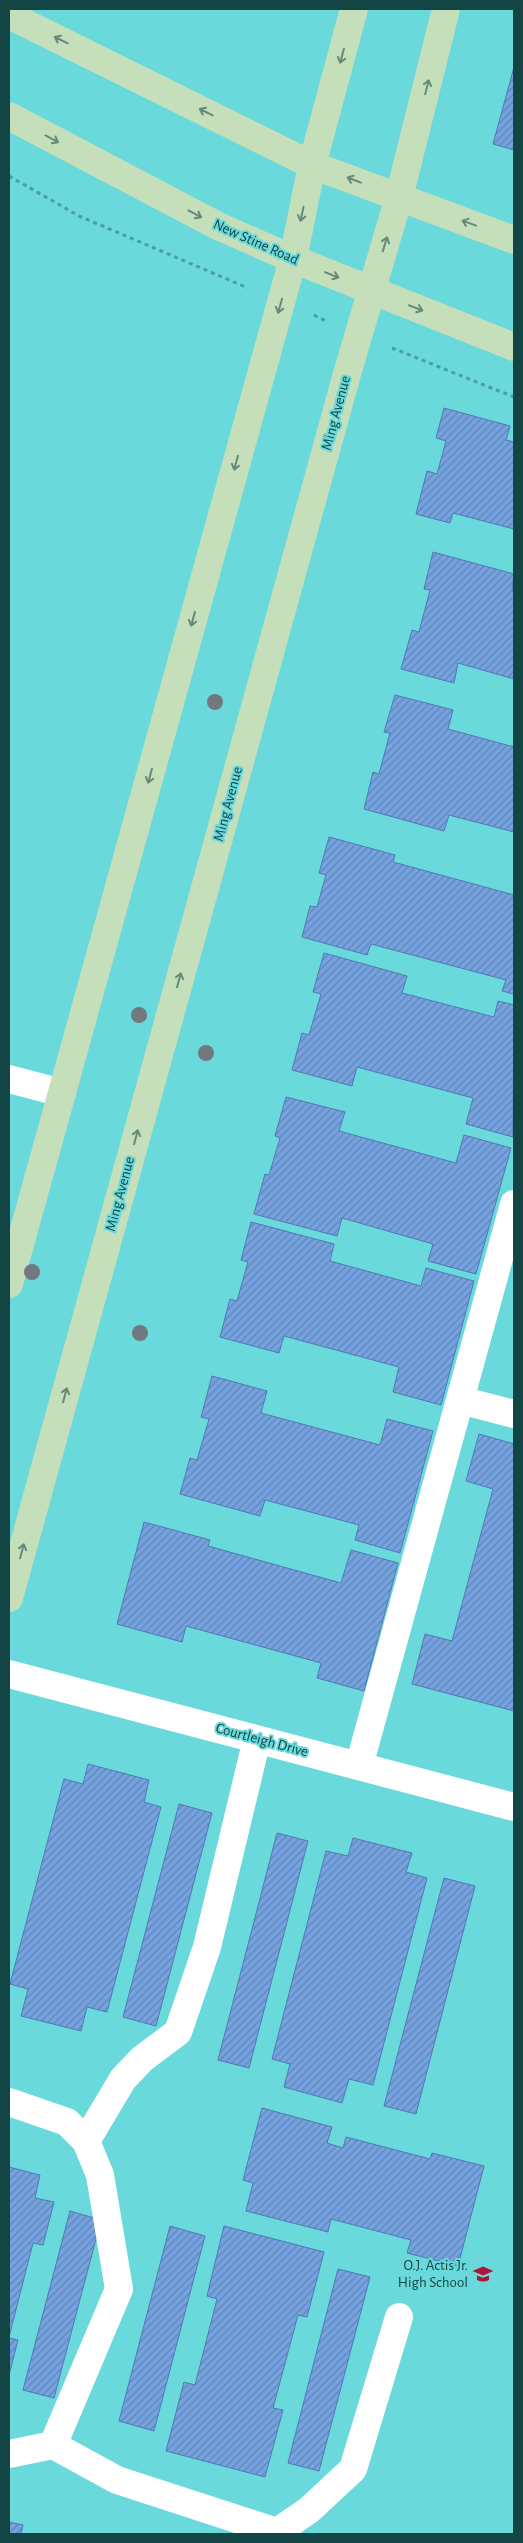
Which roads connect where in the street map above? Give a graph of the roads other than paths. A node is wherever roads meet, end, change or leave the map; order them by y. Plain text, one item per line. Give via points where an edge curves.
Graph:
1 (354, 9) edge
2 (446, 9) edge
3 (9, 14) edge
4 (9, 116) edge
5 (312, 165) junction
6 (400, 198) junction
7 (514, 240) edge
8 (293, 259) junction
9 (370, 290) junction
10 (514, 347) edge
11 (9, 1079) edge
12 (62, 1093) junction
13 (514, 1204) edge
14 (9, 1284) edge
15 (460, 1400) junction
16 (514, 1414) edge
17 (9, 1598) edge
18 (9, 1674) edge
19 (257, 1739) junction
20 (359, 1766) junction
21 (514, 1807) edge
22 (9, 2102) edge
23 (86, 2141) junction
24 (399, 2317) dead end
25 (53, 2445) junction
26 (9, 2454) edge

1 -> 5 main road
6 -> 2 main road, Ming Avenue
5 -> 3 main road
4 -> 8 main road, New Stine Road via 214,224
6 -> 5 main road
5 -> 8 main road
7 -> 6 main road
9 -> 6 main road, Ming Avenue
8 -> 9 main road, New Stine Road
8 -> 12 main road
9 -> 10 main road, New Stine Road
17 -> 9 main road, Ming Avenue
11 - 12 street
12 - 14 main road
13 - 15 street
15 - 16 street
15 - 20 street
18 - 19 street, Courtleigh Drive
19 - 20 street, Courtleigh Drive
19 - 23 street via 208,1947 178,2032 142,2059 124,2079
20 - 21 street, Courtleigh Drive
22 - 23 street via 67,2122
23 - 25 street via 100,2175 119,2289
24 - 25 street via 353,2469 309,2510 277,2532 116,2480
25 - 26 street

